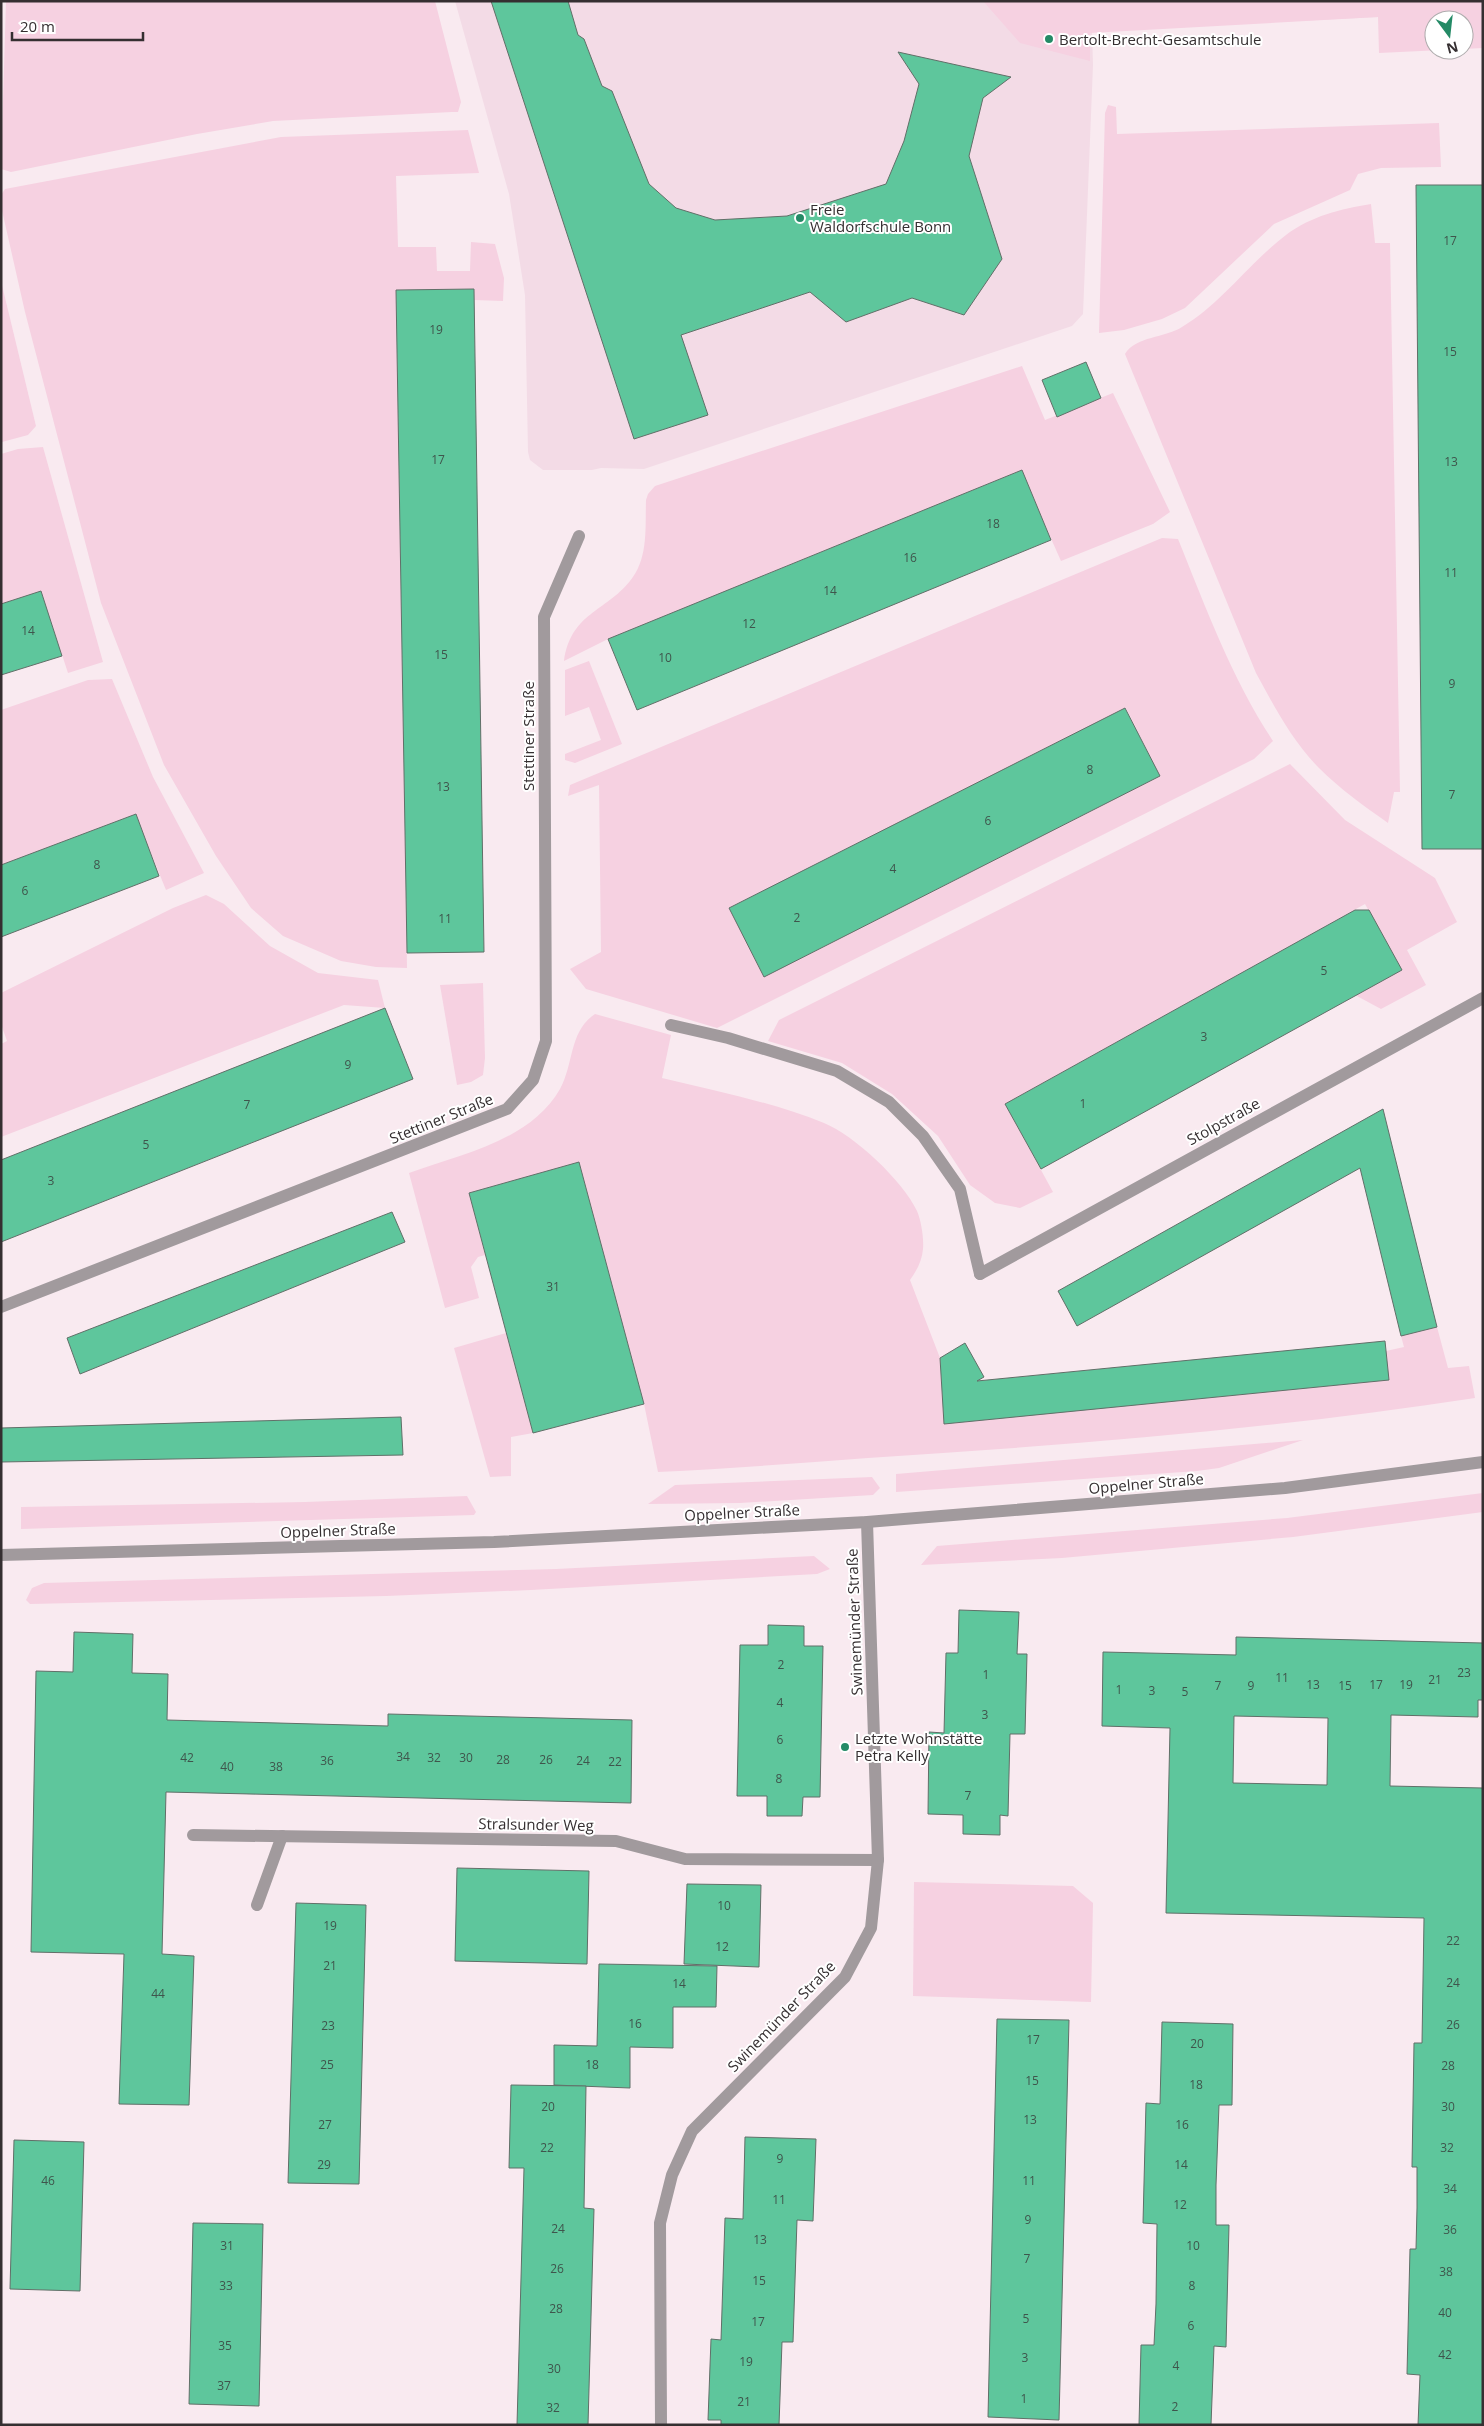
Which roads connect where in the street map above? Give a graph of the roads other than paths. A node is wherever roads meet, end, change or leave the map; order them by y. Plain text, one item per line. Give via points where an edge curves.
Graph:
1 (579, 536) dead end
2 (1483, 998) edge
3 (671, 1025) dead end
4 (1, 1307) edge
5 (1483, 1462) edge
6 (868, 1522) junction
7 (1, 1555) edge
8 (192, 1835) dead end
9 (282, 1836) junction
10 (878, 1860) junction
11 (256, 1905) dead end
12 (661, 2425) edge

1 - 4 street, Stettiner Straße via 544,617 546,1041 533,1080 507,1109
2 - 3 street, Stolpstraße via 980,1274 960,1189 923,1136 889,1102 837,1072 728,1038
5 - 6 street, Oppelner Straße via 1286,1488
6 - 7 street, Oppelner Straße via 494,1542
6 - 10 street, Swinemünder Straße
8 - 9 street, Stralsunder Weg
9 - 10 street, Stralsunder Weg via 616,1841 686,1859
9 - 11 street
10 - 12 street, Swinemünder Straße via 871,1928 845,1978 692,2132 672,2175 660,2223

